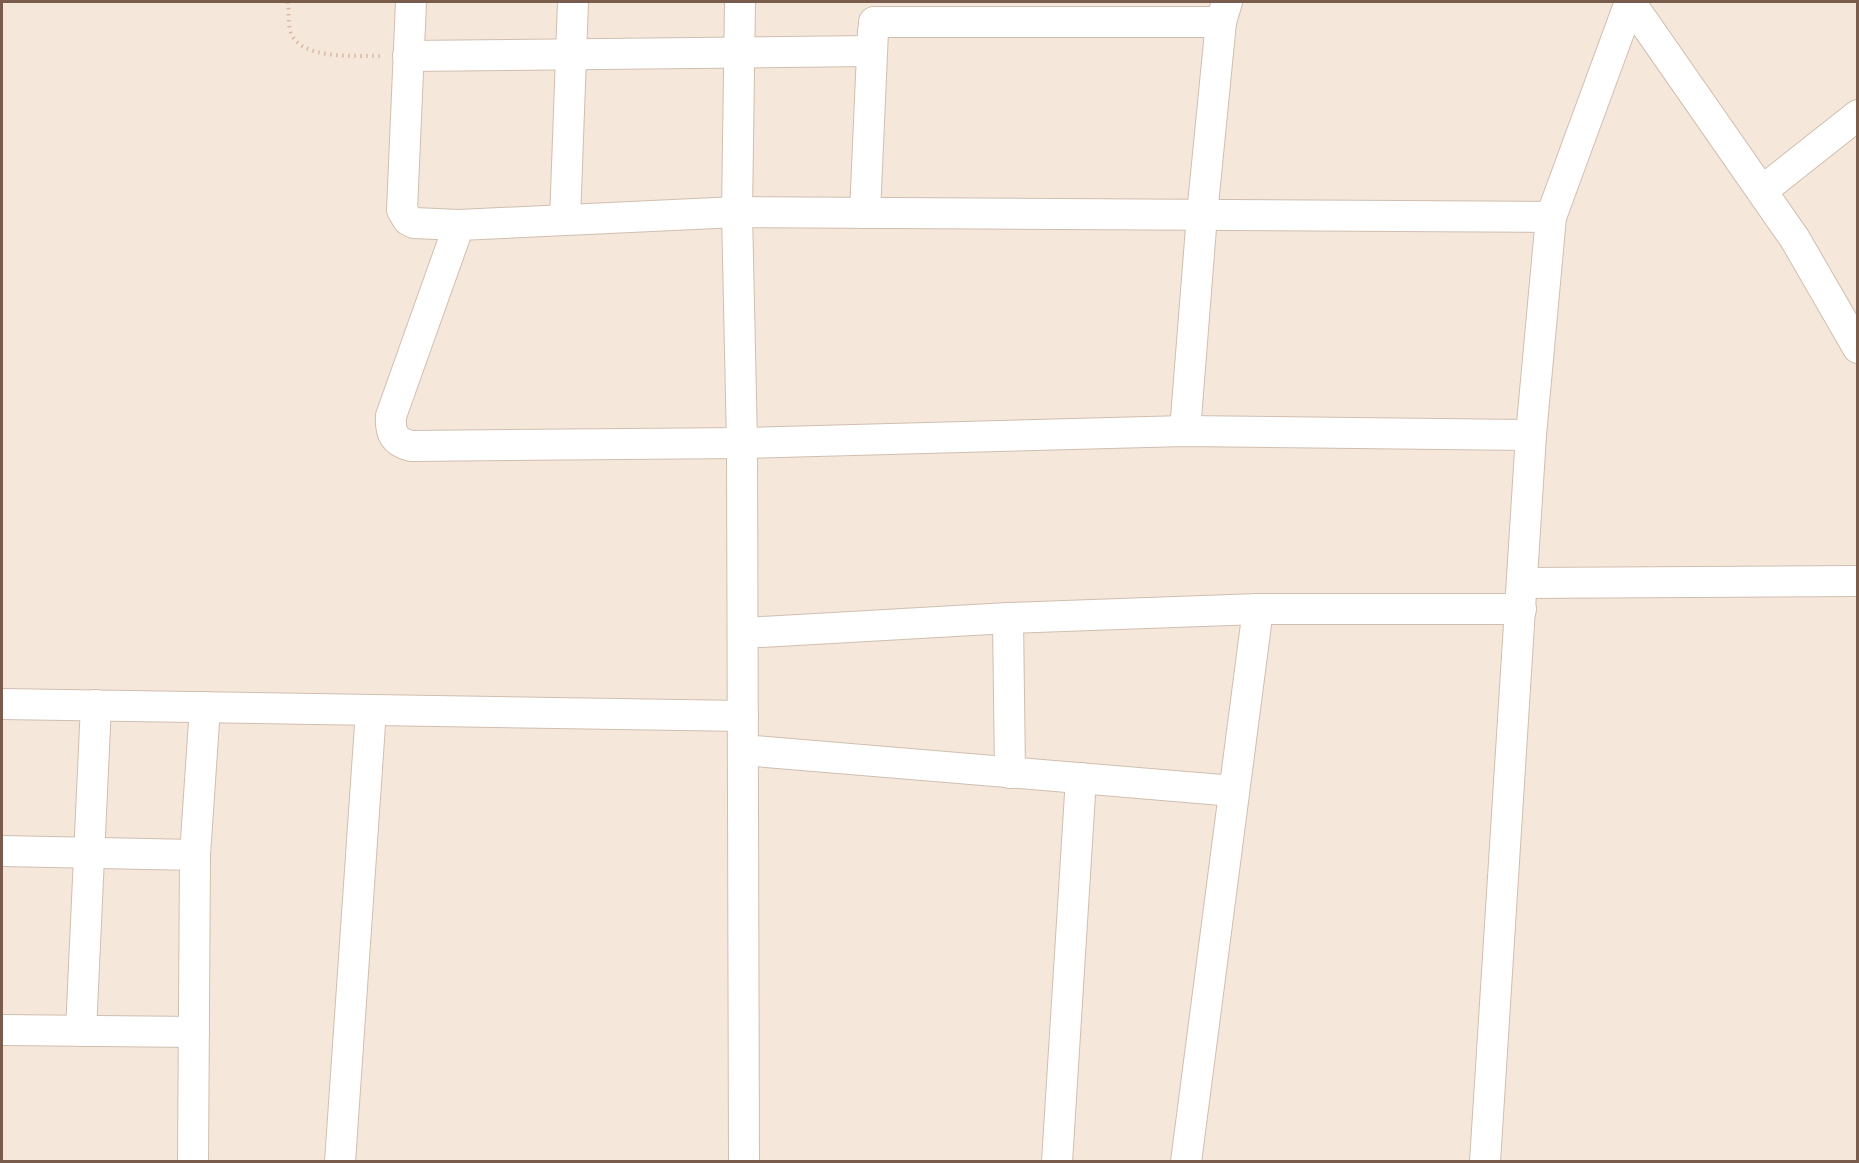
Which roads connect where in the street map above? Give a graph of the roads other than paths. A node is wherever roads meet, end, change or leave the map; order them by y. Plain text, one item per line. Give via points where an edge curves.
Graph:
1 (411, 2) edge
2 (573, 2) edge
3 (740, 2) edge
4 (1630, 2) edge
5 (1224, 12) edge
6 (874, 25) edge
7 (739, 52) junction
8 (570, 54) junction
9 (408, 57) junction
10 (1857, 115) edge
11 (1763, 190) junction
12 (737, 212) junction
13 (865, 213) junction
14 (1202, 214) junction
15 (1551, 217) junction
16 (565, 220) junction
17 (459, 225) junction
18 (1857, 348) edge
19 (1185, 431) junction
20 (1531, 435) junction
21 (742, 443) junction
22 (1857, 581) edge
23 (1521, 596) junction
24 (1258, 609) junction
25 (1008, 618) junction
26 (743, 633) junction
27 (2, 704) edge
28 (96, 705) junction
29 (205, 707) junction
30 (371, 710) junction
31 (743, 716) junction
32 (743, 750) junction
33 (1010, 772) junction
34 (1081, 778) junction
35 (1234, 791) junction
36 (2, 851) edge
37 (88, 853) junction
38 (195, 855) junction
39 (2, 1030) edge
40 (81, 1031) junction
41 (194, 1032) junction
42 (193, 1161) edge
43 (340, 1161) edge
44 (744, 1161) edge
45 (1057, 1161) edge
46 (1186, 1161) edge
47 (1485, 1161) edge

1 - 9 street
2 - 8 street
3 - 7 street
4 - 11 street
4 - 15 street
5 - 6 street
5 - 14 street
6 - 7 street
6 - 13 street
7 - 8 street
7 - 12 street
8 - 9 street
8 - 16 street
9 - 17 street via 402,210 414,223
10 - 11 street
11 - 18 street via 1820,279
12 - 13 street
12 - 16 street
12 - 21 street
13 - 14 street
14 - 15 street
14 - 19 street
15 - 20 street
16 - 17 street
17 - 21 street via 391,416 394,438 411,446
19 - 20 street
19 - 21 street
20 - 23 street
21 - 26 street
22 - 23 street
23 - 24 street
23 - 47 street
24 - 25 street
24 - 35 street
25 - 26 street
25 - 33 street
26 - 31 street
27 - 28 street
28 - 29 street
28 - 37 street
29 - 30 street
29 - 38 street
30 - 31 street
30 - 43 street
31 - 32 street
32 - 33 street
32 - 44 street
33 - 34 street
34 - 35 street
34 - 45 street
35 - 46 street
36 - 37 street
37 - 38 street
37 - 40 street
38 - 41 street
39 - 40 street
40 - 41 street
41 - 42 street

